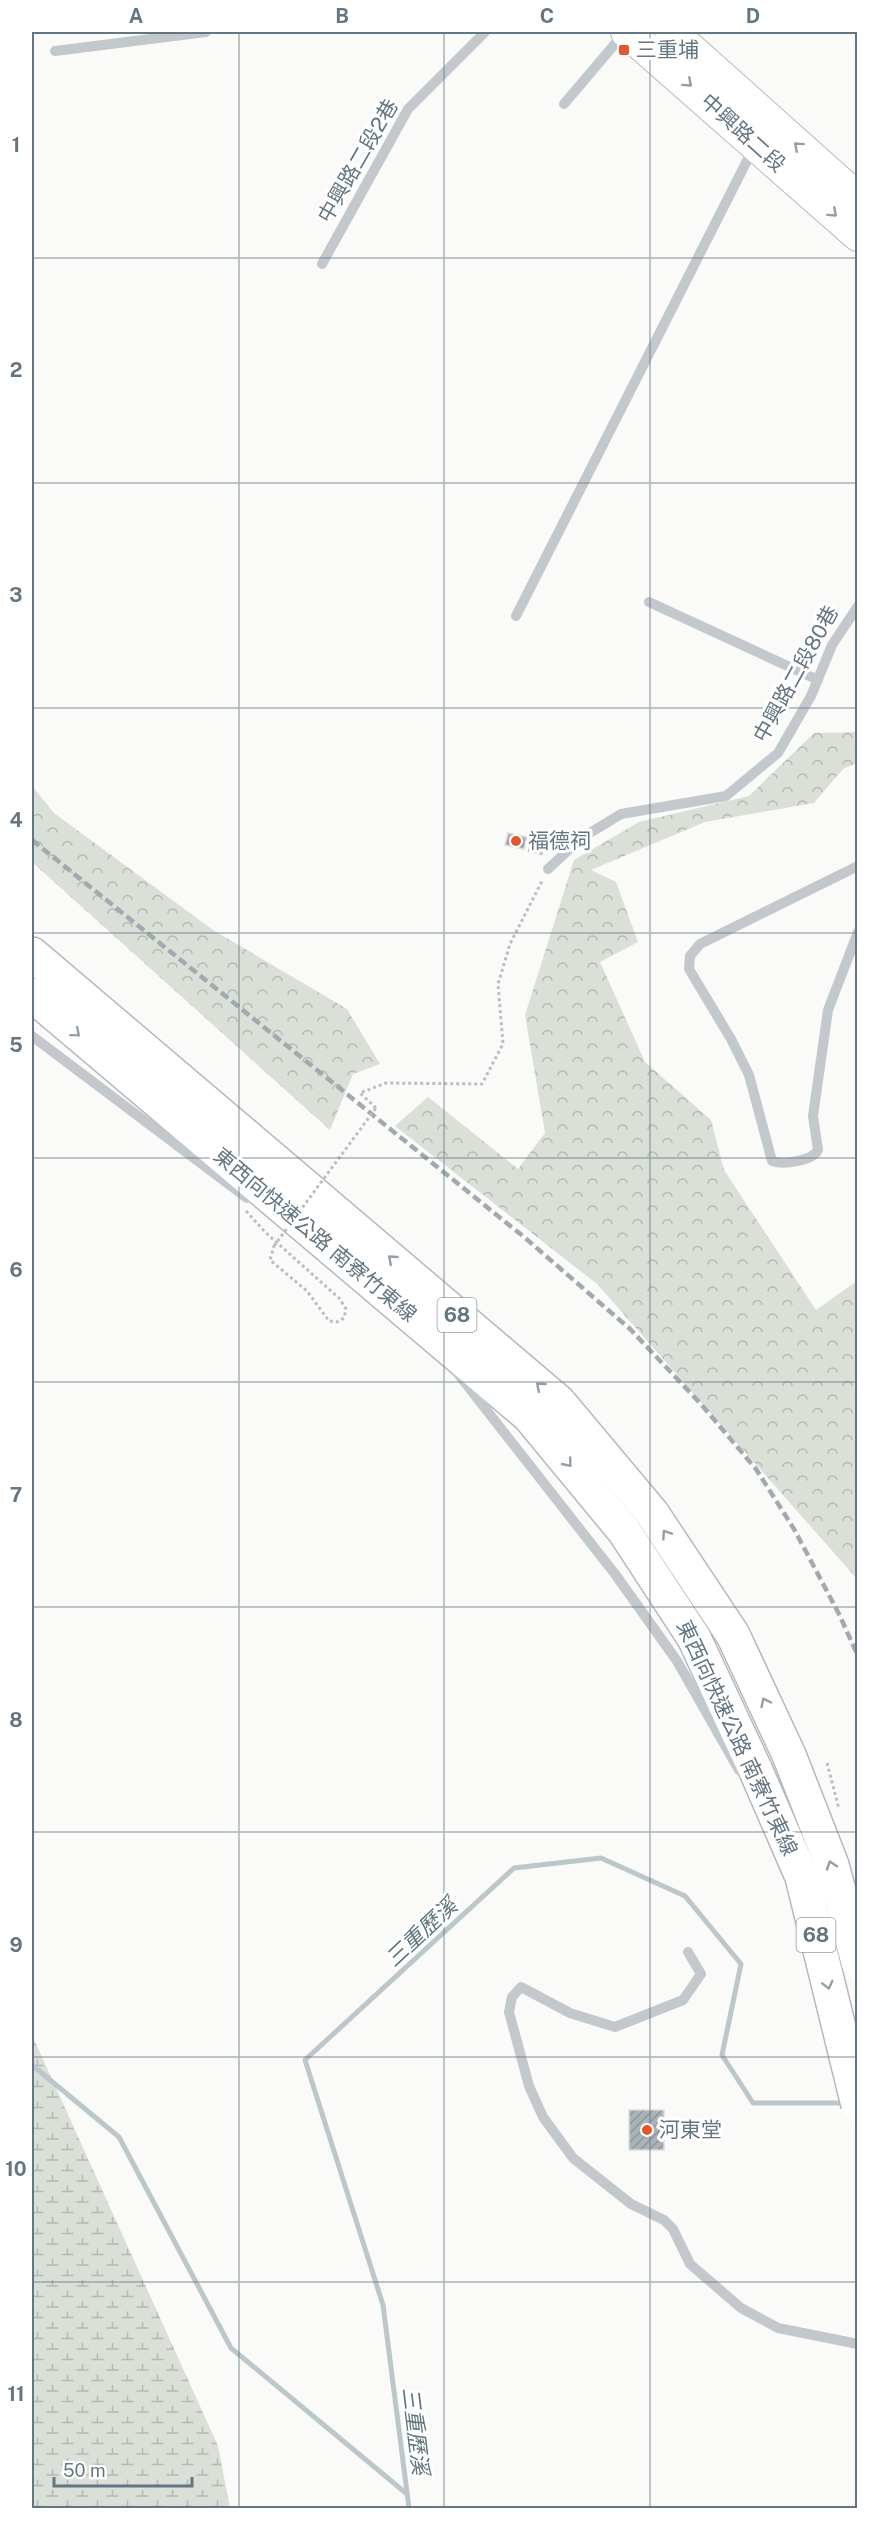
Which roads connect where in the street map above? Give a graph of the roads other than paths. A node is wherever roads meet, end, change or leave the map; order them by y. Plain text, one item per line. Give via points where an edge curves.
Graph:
1 (206, 32) edge
2 (485, 32) edge
3 (626, 32) edge
4 (675, 45) edge
5 (55, 51) dead end
6 (564, 104) dead end
7 (756, 144) junction
8 (858, 199) edge
9 (858, 235) edge
10 (322, 264) dead end
11 (649, 602) dead end
12 (858, 606) edge
13 (516, 616) dead end
14 (818, 680) junction
15 (858, 866) edge
16 (548, 869) road end
17 (858, 932) edge
18 (32, 954) edge
19 (32, 995) edge
20 (32, 1036) edge
21 (254, 1203) dead end
22 (312, 1248) dead end
23 (435, 1352) dead end
24 (452, 1368) dead end
25 (818, 1888) dead end
26 (831, 1906) dead end
27 (858, 1940) edge
28 (688, 1952) dead end
29 (858, 1962) edge
30 (858, 2105) edge
31 (858, 2344) edge

1 - 5 lane
2 - 10 lane, 中興路二段2巷 via 408,109
3 - 4 main road, 中興路二段
3 - 6 lane
4 -> 7 main road, 中興路二段
8 -> 4 main road, 中興路二段
7 -> 9 main road, 中興路二段
7 - 13 lane
11 - 14 lane
12 - 14 lane, 中興路二段80巷 via 832,645
14 - 16 lane, 中興路二段80巷 via 778,753 726,796 621,814 580,839
15 - 17 lane via 700,944 690,956 688,969 748,1075 772,1161 805,1159 818,1150 813,1116 828,1010
29 -> 18 highway, 東西向快速公路 南寮竹東線 / 68, bridge via 832,1865 789,1755 733,1635 652,1514 559,1402
19 -> 30 highway, 東西向快速公路 南寮竹東線 / 68, bridge via 529,1416 624,1531 694,1638 802,1877
20 - 21 lane
22 - 23 lane via 402,1320
24 - 25 lane via 615,1574 677,1661 729,1755
26 - 27 lane
28 - 31 lane via 701,1974 683,2000 615,2027 570,2013 521,1986 512,1997 509,2012 529,2086 543,2117 573,2158 631,2204 664,2220 673,2229 690,2264 741,2308 778,2328

